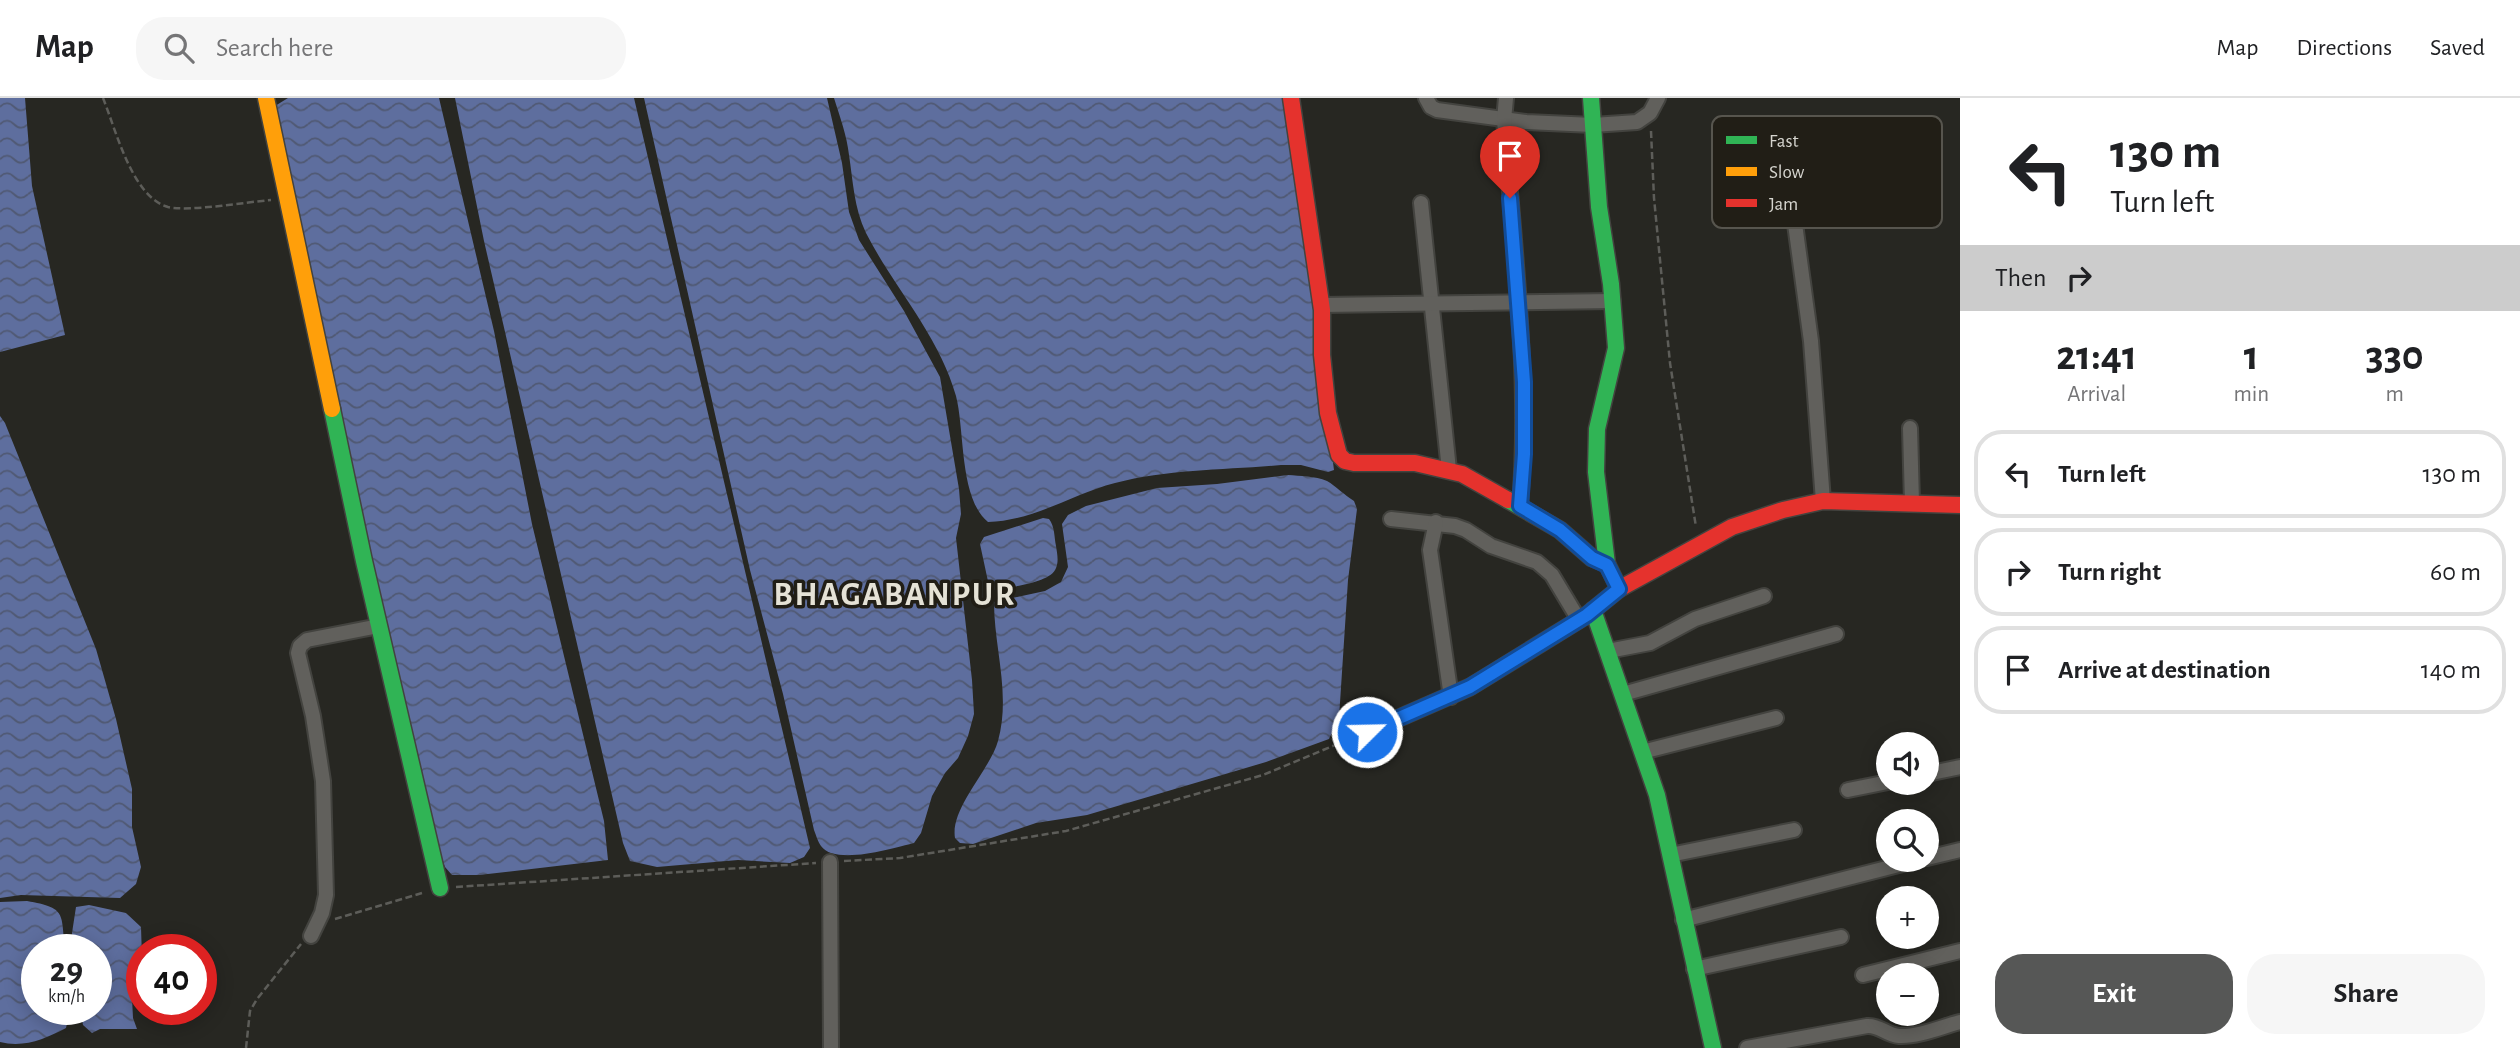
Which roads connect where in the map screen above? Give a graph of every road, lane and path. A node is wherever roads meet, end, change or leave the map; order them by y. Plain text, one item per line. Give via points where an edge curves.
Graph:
1 (103, 98) edge
2 (266, 98) edge
3 (1291, 98) edge
4 (1426, 98) edge
5 (1506, 98) edge
6 (1591, 98) edge
7 (1658, 98) edge
8 (1650, 113) junction
9 (1504, 120) junction
10 (1593, 125) junction
11 (287, 198) junction
12 (1421, 203) dead end
13 (1796, 228) edge
14 (1613, 301) junction
15 (1518, 302) junction
16 (1432, 303) junction
17 (1321, 305) junction
18 (1910, 428) dead end
19 (1449, 470) junction
20 (1823, 501) junction
21 (1912, 503) junction
22 (1960, 505) edge
23 (1520, 506) junction
24 (1391, 519) dead end
25 (1436, 522) junction
26 (1698, 531) dead end
27 (1607, 565) junction
28 (1619, 589) junction
29 (1764, 596) dead end
30 (1593, 610) junction
31 (1579, 620) junction
32 (379, 626) junction
33 (1836, 634) dead end
34 (1608, 651) junction
35 (1623, 694) junction
36 (1451, 697) junction
37 (1776, 718) dead end
38 (1367, 732) joint
39 (1642, 752) junction
40 (1960, 767) edge
41 (1939, 771) edge
42 (1876, 784) edge
43 (1848, 790) dead end
44 (1794, 830) dead end
45 (1960, 850) edge
46 (1670, 855) junction
47 (1939, 855) edge
48 (830, 862) junction
49 (1876, 871) edge
50 (440, 888) junction
51 (1683, 920) junction
52 (311, 936) junction
53 (1841, 937) dead end
54 (1960, 950) edge
55 (1694, 969) junction
56 (1863, 975) dead end
57 (1960, 1022) edge
58 (246, 1048) edge
59 (831, 1048) edge
60 (1713, 1048) edge
61 (1747, 1048) edge

1 - 11 path via 135,177 153,200 185,208
2 - 11 street
3 - 17 street
4 - 9 street via 1437,110
5 - 9 street
6 - 10 street
7 - 8 street
8 - 10 street via 1637,122
8 - 26 path via 1670,363
9 - 10 street
9 - 15 street
10 - 14 street
11 - 32 street
12 - 16 street
13 - 20 street via 1811,341
14 - 15 street
14 - 27 street via 1616,348 1597,429 1596,472
15 - 16 street
15 - 23 street via 1525,394
16 - 17 street
16 - 19 street
17 - 19 street via 1328,413 1339,455 1354,463 1415,463
18 - 21 street
19 - 23 street
20 - 21 street
20 - 28 street via 1732,527
21 - 22 street
23 - 27 street
24 - 25 street
25 - 31 street via 1466,530 1491,546 1545,567
25 - 36 street via 1430,550
27 - 28 street
28 - 30 street
29 - 34 street via 1695,619 1650,643
30 - 31 street
30 - 34 street
31 - 36 street
32 - 50 street
32 - 52 street via 307,640 298,653 313,716 323,794 326,895
33 - 35 street
34 - 35 street
35 - 39 street
36 - 38 street
37 - 39 street
38 - 48 path via 1263,775 1066,831 900,858
39 - 46 street
40 - 41 street
42 - 43 street
44 - 46 street
45 - 47 street
46 - 51 street
48 - 50 path
48 - 59 street
49 - 51 street
50 - 52 path via 336,918
51 - 55 street
52 - 58 path via 253,1005
53 - 55 street
54 - 56 street
55 - 60 street
57 - 61 street via 1898,1036 1867,1026

